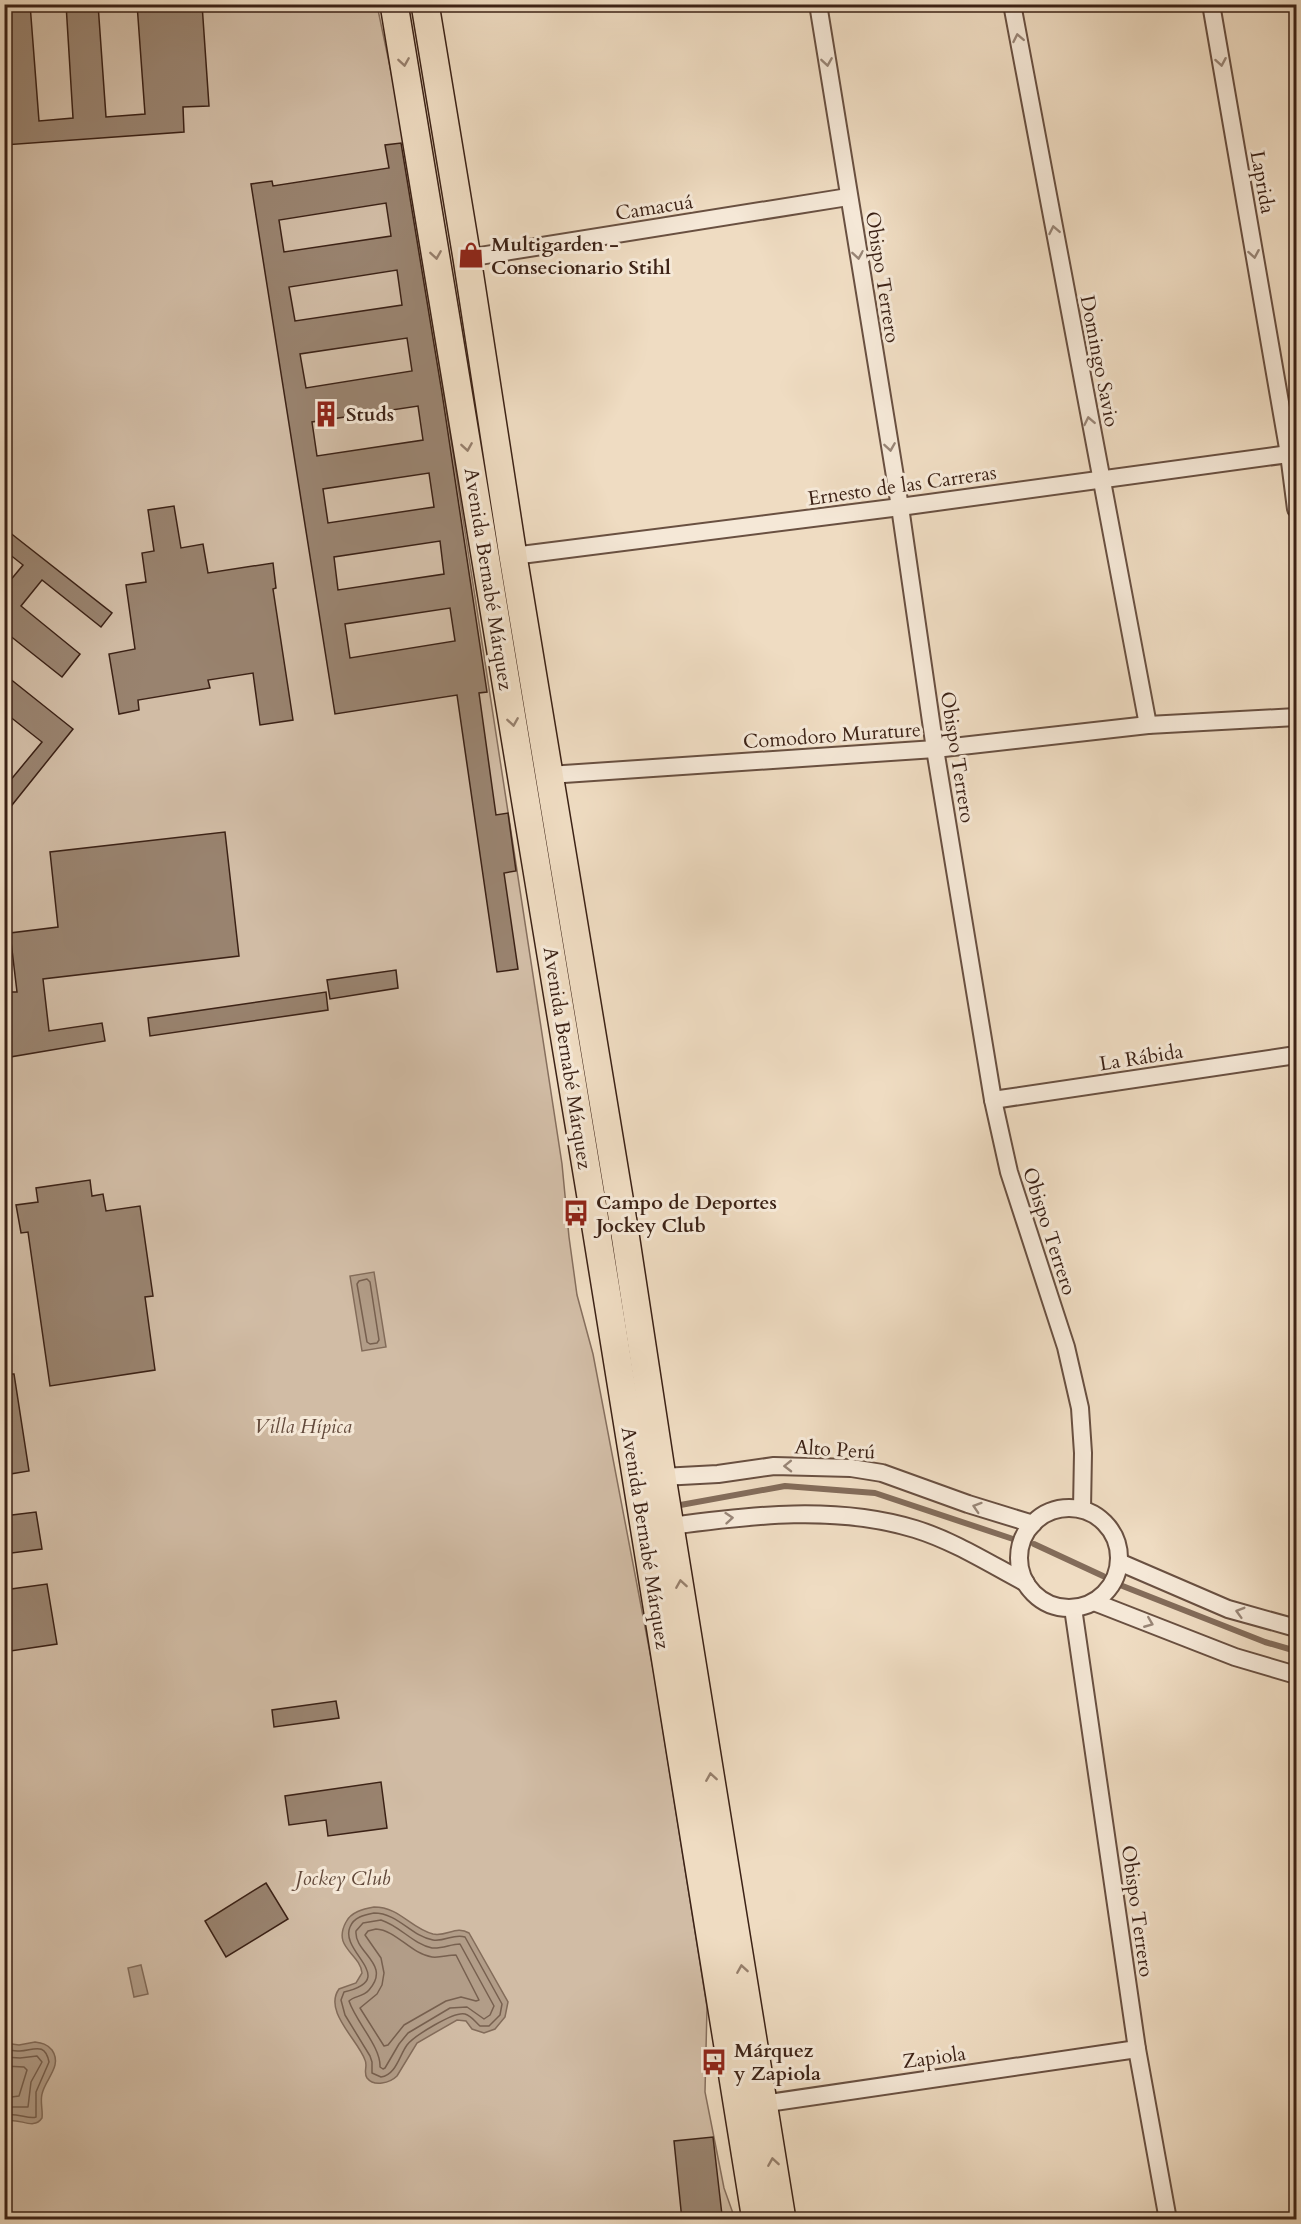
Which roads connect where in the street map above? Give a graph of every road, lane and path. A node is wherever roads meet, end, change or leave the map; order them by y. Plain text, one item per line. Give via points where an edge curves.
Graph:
1 (394, 4) edge
2 (425, 4) edge
3 (818, 4) edge
4 (1012, 4) edge
5 (1211, 4) edge
6 (848, 197) junction
7 (467, 258) junction
8 (1293, 454) edge
9 (1100, 479) junction
10 (900, 507) junction
11 (1296, 509) edge
12 (513, 556) junction
13 (1296, 717) edge
14 (1148, 725) junction
15 (935, 749) junction
16 (549, 775) junction
17 (1296, 1055) edge
18 (993, 1100) junction
19 (662, 1477) junction
20 (1082, 1509) junction
21 (1033, 1524) junction
22 (671, 1526) junction
23 (1119, 1562) junction
24 (1026, 1583) junction
25 (1094, 1602) junction
26 (1073, 1608) junction
27 (1296, 1628) edge
28 (1296, 1675) edge
29 (1137, 2049) junction
30 (750, 2105) junction
31 (756, 2220) edge
32 (782, 2220) edge
33 (1168, 2220) edge

1 -> 30 main road, Avenida Bernabé Márquez via 593,1209
2 - 7 main road, Avenida Bernabé Márquez
3 -> 6 street, Obispo Terrero
9 -> 4 street, Domingo Savio
5 -> 8 street, Laprida
6 - 7 street, Camacuá
6 -> 10 street, Obispo Terrero
7 - 12 main road, Avenida Bernabé Márquez
8 - 9 street, Ernesto de las Carreras
8 - 11 street, Laprida
9 - 10 street, Ernesto de las Carreras
9 - 14 street, Domingo Savio
10 - 12 street, Ernesto de las Carreras
10 - 15 street, Obispo Terrero
12 - 16 main road, Avenida Bernabé Márquez
13 - 14 street, Comodoro Murature
14 - 15 street, Comodoro Murature
15 - 16 street, Comodoro Murature
15 - 18 street, Obispo Terrero
16 - 19 main road, Avenida Bernabé Márquez via 626,1234
17 - 18 street, La Rábida
18 - 20 street, Obispo Terrero via 1009,1172 1066,1347 1080,1408
21 -> 19 street, Alto Perú via 882,1473 851,1468 774,1466
19 - 22 main road, Avenida Bernabé Márquez
20 - 21 street via 1055,1510
20 - 23 street via 1106,1523 1119,1548
21 - 24 street via 1020,1552 1020,1568
22 -> 24 street via 788,1514 856,1515 916,1530
30 -> 22 main road, Avenida Bernabé Márquez
23 - 25 street via 1107,1591
27 -> 23 street via 1228,1609
24 - 26 street via 1046,1602
25 - 26 street
25 -> 28 street via 1235,1657
26 - 29 street, Obispo Terrero
29 - 30 street, Zapiola
29 - 33 street, Obispo Terrero
30 - 31 main road, Avenida Bernabé Márquez
32 -> 30 main road, Avenida Bernabé Márquez

